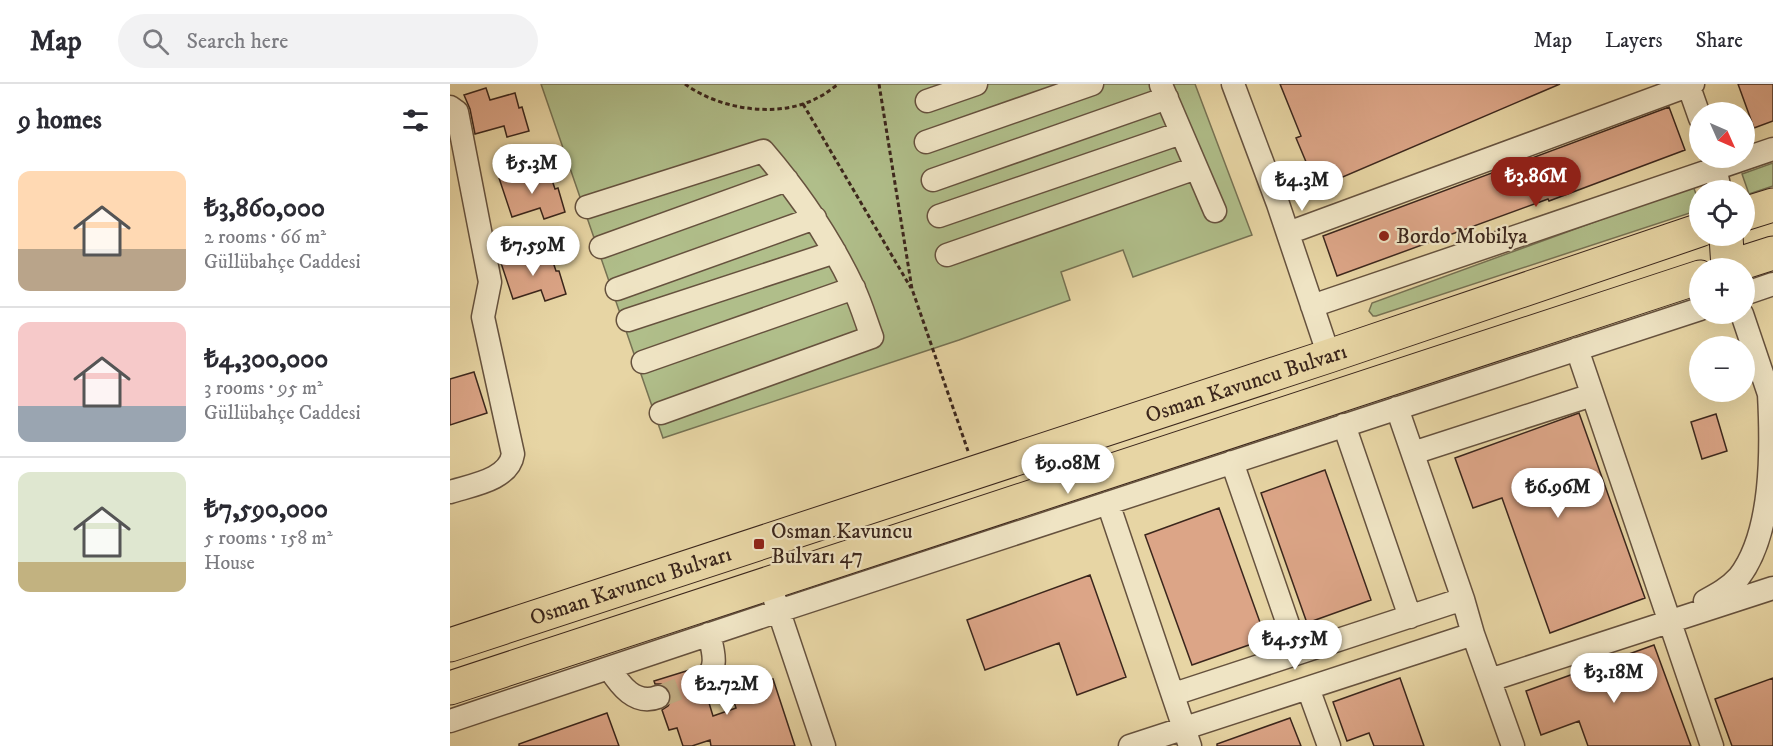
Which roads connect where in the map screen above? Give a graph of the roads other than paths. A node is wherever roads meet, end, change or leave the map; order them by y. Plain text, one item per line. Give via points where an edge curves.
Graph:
1 (976, 84) edge
2 (1092, 84) edge
3 (1233, 84) edge
4 (1690, 84) edge
5 (1164, 91) edge
6 (927, 101) dead end
7 (1695, 102) edge
8 (450, 107) edge
9 (1181, 134) junction
10 (926, 142) dead end
11 (1773, 149) edge
12 (1755, 153) edge
13 (1196, 168) junction
14 (1700, 168) edge
15 (787, 180) junction
16 (933, 180) dead end
17 (1773, 205) edge
18 (587, 207) dead end
19 (1215, 211) dead end
20 (1755, 211) edge
21 (939, 216) dead end
22 (815, 218) junction
23 (1288, 233) junction
24 (1689, 234) edge
25 (601, 247) dead end
26 (835, 252) junction
27 (1773, 253) edge
28 (946, 255) dead end
29 (1755, 259) edge
30 (1689, 281) edge
31 (1773, 284) edge
32 (854, 288) junction
33 (617, 289) dead end
34 (1755, 290) edge
35 (1312, 306) junction
36 (1689, 313) edge
37 (628, 321) dead end
38 (1746, 324) edge
39 (1577, 349) junction
40 (1329, 356) junction
41 (643, 362) dead end
42 (1592, 395) junction
43 (1772, 397) edge
44 (1397, 408) junction
45 (661, 413) dead end
46 (1344, 425) junction
47 (1413, 453) junction
48 (1232, 462) junction
49 (450, 492) edge
50 (1108, 503) junction
51 (1773, 588) edge
52 (774, 597) junction
53 (1463, 599) junction
54 (1410, 617) junction
55 (1670, 621) junction
56 (709, 634) junction
57 (1473, 634) junction
58 (450, 645) edge
59 (1298, 653) junction
60 (609, 668) junction
61 (702, 680) tunnel mouth
62 (1490, 680) junction
63 (450, 688) edge
64 (1308, 688) junction
65 (1174, 694) junction
66 (658, 697) tunnel mouth
67 (450, 721) edge
68 (1187, 737) edge
69 (824, 746) edge
70 (1130, 746) edge
71 (1329, 746) edge
72 (1512, 746) edge
73 (1713, 746) edge

1 - 6 street
2 - 10 street
3 - 23 street
4 - 7 street
4 - 23 street
5 - 9 street
5 - 16 street
8 - 49 street via 457,112 489,282 483,317 513,454 503,473
9 - 13 street
9 - 21 street
11 - 12 street
13 - 19 street
13 - 28 street
14 - 35 street
15 - 18 street via 763,151
15 - 22 street
15 - 25 street
17 - 20 highway
22 - 26 street
22 - 33 street
23 - 35 street
24 - 40 highway, Osman Kavuncu Bulvarı
26 - 32 street
26 - 37 street
27 - 29 highway
30 - 52 highway, Osman Kavuncu Bulvarı
31 - 34 street
32 - 41 street
32 - 45 street via 872,336
35 - 40 street
36 - 39 street
38 - 43 street
39 - 42 street
39 - 44 street
40 - 58 highway, Osman Kavuncu Bulvarı
42 - 47 street
42 - 55 street
43 - 55 street via 1768,491 1756,548 1731,585
44 - 46 street
44 - 47 street
46 - 48 street
46 - 54 street
47 - 53 street
48 - 50 street
48 - 59 street
50 - 52 street
50 - 65 street
51 - 55 street
52 - 56 street
52 - 63 highway, Osman Kavuncu Bulvarı
52 - 69 street
53 - 54 street
53 - 57 street
54 - 59 street
55 - 62 street
55 - 73 street
56 - 60 street
56 - 61 street via 714,662 710,674
57 - 62 street
57 - 64 street
59 - 65 street
60 - 66 street via 632,695
60 - 67 street
62 - 72 street
64 - 68 street
64 - 71 street
65 - 68 street
68 - 70 street

